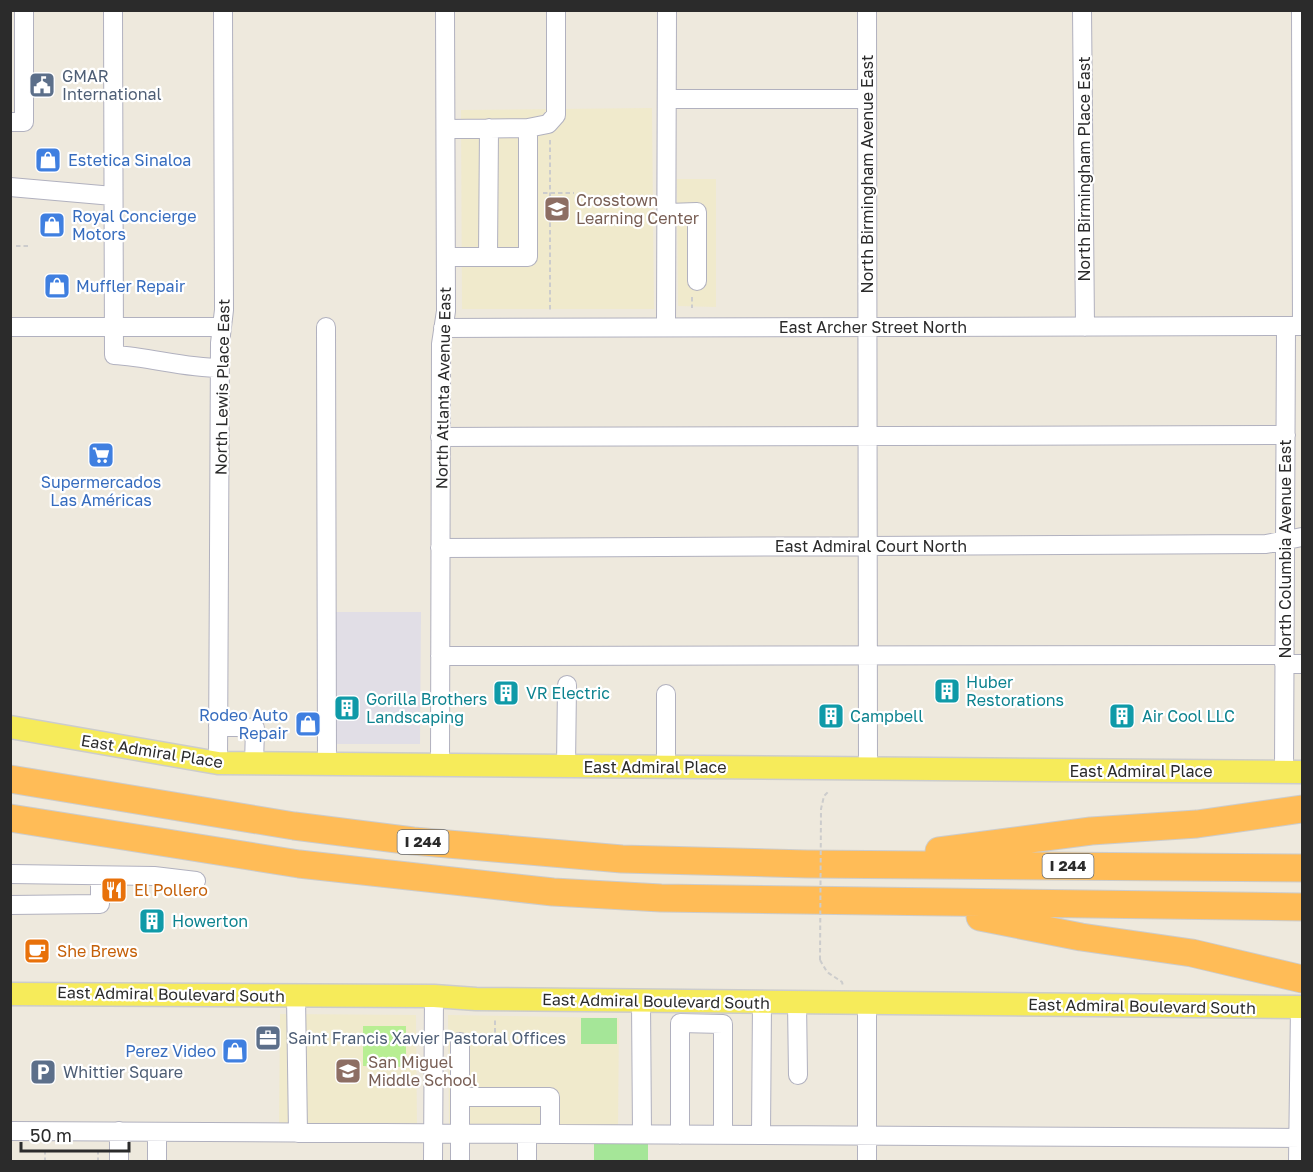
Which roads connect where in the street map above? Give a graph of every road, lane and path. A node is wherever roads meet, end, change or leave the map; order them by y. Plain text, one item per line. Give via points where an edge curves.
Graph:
1 (24, 10) edge
2 (112, 10) edge
3 (224, 10) edge
4 (445, 10) edge
5 (556, 10) edge
6 (667, 10) edge
7 (867, 10) edge
8 (1082, 10) edge
9 (1301, 10) edge
10 (668, 99) junction
11 (867, 99) junction
12 (10, 122) edge
13 (489, 128) junction
14 (528, 128) junction
15 (446, 129) junction
16 (550, 137) dead end
17 (10, 187) edge
18 (528, 193) junction
19 (550, 193) junction
20 (574, 193) dead end
21 (113, 196) junction
22 (668, 213) junction
23 (15, 246) dead end
24 (30, 246) dead end
25 (446, 257) junction
26 (488, 257) junction
27 (697, 281) dead end
28 (550, 311) dead end
29 (868, 326) junction
30 (1297, 326) edge
31 (10, 327) edge
32 (222, 327) junction
33 (326, 327) dead end
34 (666, 327) junction
35 (1085, 327) junction
36 (114, 328) junction
37 (443, 328) junction
38 (220, 368) junction
39 (1286, 435) junction
40 (440, 437) junction
41 (868, 437) junction
42 (1302, 537) edge
43 (1284, 541) junction
44 (868, 546) junction
45 (440, 548) junction
46 (867, 655) junction
47 (440, 656) junction
48 (1284, 659) junction
49 (1302, 664) edge
50 (567, 685) dead end
51 (666, 694) dead end
52 (218, 726) junction
53 (10, 727) edge
54 (218, 763) junction
55 (254, 764) junction
56 (327, 765) junction
57 (440, 766) junction
58 (566, 766) junction
59 (666, 768) junction
60 (867, 769) junction
61 (1293, 772) edge
62 (10, 779) edge
63 (828, 792) dead end
64 (1302, 809) edge
65 (10, 818) edge
66 (834, 864) junction
67 (1302, 867) edge
68 (10, 874) edge
69 (100, 876) junction
70 (196, 881) dead end
71 (908, 903) junction
72 (10, 904) edge
73 (1302, 907) edge
74 (1302, 979) edge
75 (844, 991) dead end
76 (10, 994) edge
77 (296, 996) junction
78 (434, 996) junction
79 (641, 1001) junction
80 (762, 1002) junction
81 (796, 1002) junction
82 (867, 1003) junction
83 (1301, 1007) edge
84 (495, 1020) dead end
85 (495, 1041) dead end
86 (460, 1042) dead end
87 (798, 1075) dead end
88 (460, 1097) junction
89 (10, 1131) edge
90 (119, 1131) junction
91 (157, 1132) junction
92 (298, 1132) junction
93 (433, 1133) junction
94 (460, 1134) junction
95 (527, 1134) junction
96 (550, 1134) junction
97 (642, 1134) junction
98 (680, 1135) junction
99 (723, 1135) junction
100 (761, 1135) junction
101 (867, 1136) junction
102 (1300, 1138) edge
103 (45, 1147) dead end
104 (98, 1147) dead end
105 (45, 1161) edge
106 (98, 1161) edge
107 (119, 1161) edge
108 (157, 1161) edge
109 (433, 1161) edge
110 (460, 1161) edge
111 (527, 1161) edge
112 (867, 1161) edge
113 (1298, 1161) edge

1 - 12 street via 24,122
2 - 21 street
3 - 32 street, North Lewis Place East
4 - 15 street, North Atlanta Avenue East
5 - 14 street via 556,115 548,124
6 - 10 street
7 - 11 street, North Birmingham Avenue East
8 - 35 street, North Birmingham Place East
9 - 30 street, North Columbia Avenue East
10 - 11 street
10 - 22 street
11 - 29 street, North Birmingham Avenue East
13 - 14 street
13 - 15 street
13 - 26 street
14 - 18 street
15 - 25 street, North Atlanta Avenue East
16 - 19 path
17 - 21 street
18 - 19 path
18 - 26 street via 528,256
19 - 20 path
19 - 28 path
21 - 36 street
22 - 27 street via 697,212
22 - 34 street
23 - 24 path
25 - 26 street
25 - 37 street, North Atlanta Avenue East
29 - 34 street, East Archer Street North
29 - 35 street, East Archer Street North
29 - 41 street, North Birmingham Avenue East
30 - 35 street, East Archer Street North
30 - 39 street, North Columbia Avenue East
31 - 36 street
32 - 36 street
32 - 38 street, North Lewis Place East
33 - 56 street
34 - 37 street, East Archer Street North
36 - 38 street via 114,355 146,357 190,368
37 - 40 street, North Atlanta Avenue East
38 - 52 street, North Lewis Place East
39 - 41 street
39 - 43 street, North Columbia Avenue East
40 - 41 street
40 - 45 street, North Atlanta Avenue East
41 - 44 street, North Birmingham Avenue East
42 - 43 street, East Admiral Court North
43 - 44 street, East Admiral Court North
43 - 48 street, North Columbia Avenue East
44 - 45 street, East Admiral Court North
44 - 46 street, North Birmingham Avenue East
45 - 47 street, North Atlanta Avenue East
46 - 47 street
46 - 48 street
46 - 60 street, North Birmingham Avenue East
47 - 57 street, North Atlanta Avenue East
48 - 49 street
48 - 61 street, North Columbia Avenue East
50 - 58 street
51 - 59 street
52 - 54 street, North Lewis Place East
52 - 55 street via 255,728
53 - 54 main road, East Admiral Place
54 - 55 main road, East Admiral Place
55 - 56 main road, East Admiral Place
56 - 57 main road, East Admiral Place
57 - 58 main road, East Admiral Place
58 - 59 main road, East Admiral Place
59 - 60 main road, East Admiral Place
60 - 61 main road, East Admiral Place
62 - 66 highway, I 244 via 294,826 413,841 622,859
63 - 75 path, bridge via 821,809 820,960 827,972 842,982
64 - 66 highway
65 - 71 highway, I 244 via 299,864 472,885 661,898
66 - 67 highway, I 244
68 - 69 street
69 - 70 street
69 - 72 street via 100,903
71 - 73 highway, I 244
71 - 74 highway via 1081,937 1192,953
76 - 77 main road, East Admiral Boulevard South
77 - 78 main road, East Admiral Boulevard South
77 - 92 street
78 - 79 main road, East Admiral Boulevard South
78 - 93 street
79 - 80 main road, East Admiral Boulevard South
79 - 97 street
80 - 81 main road, East Admiral Boulevard South
80 - 100 street
81 - 82 main road, East Admiral Boulevard South
81 - 87 street
82 - 83 main road, East Admiral Boulevard South
82 - 101 street
83 - 102 street
84 - 85 path
86 - 88 street
88 - 94 street
88 - 96 street via 550,1097
89 - 90 street
90 - 91 street
90 - 107 street
91 - 92 street
91 - 108 street
92 - 93 street
93 - 94 street
93 - 109 street
94 - 95 street
94 - 110 street
95 - 96 street
95 - 111 street
96 - 97 street
97 - 98 street
98 - 99 street
98 - 99 street via 680,1023 723,1024
99 - 100 street
100 - 101 street
101 - 102 street
101 - 112 street
102 - 113 street
103 - 105 path
104 - 106 path

